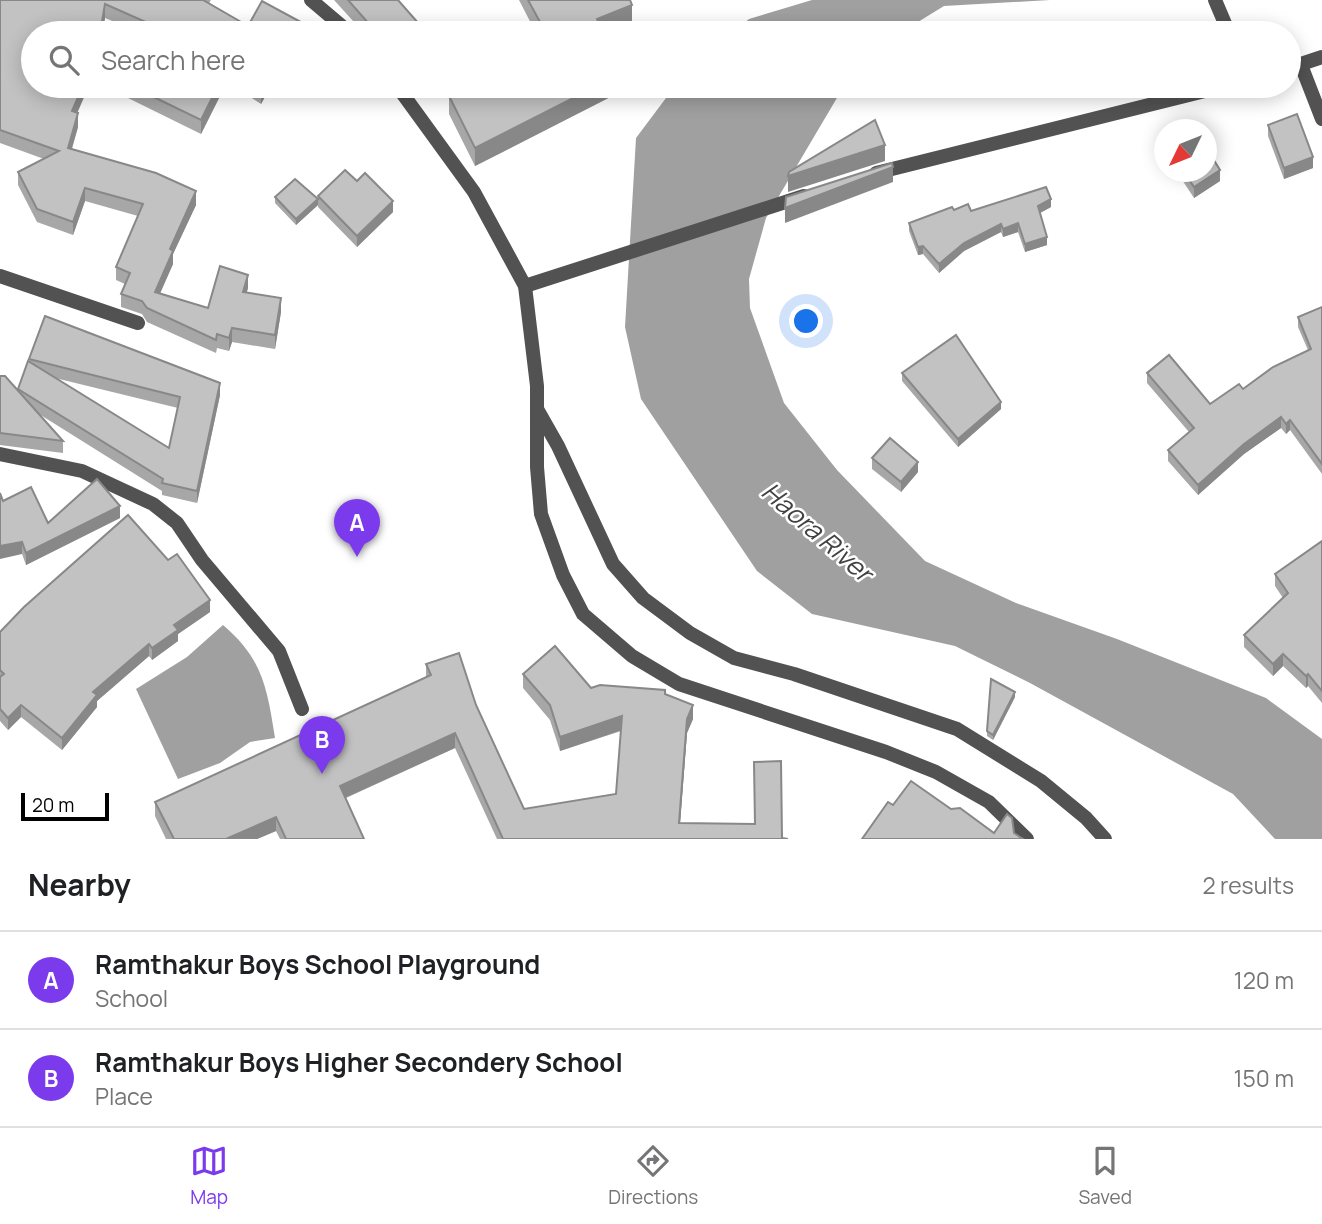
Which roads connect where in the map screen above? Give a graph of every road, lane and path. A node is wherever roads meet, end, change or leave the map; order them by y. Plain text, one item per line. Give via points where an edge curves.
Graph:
1 (311, 0) edge
2 (1215, 0) edge
3 (336, 21) edge
4 (1224, 21) edge
5 (1322, 57) edge
6 (1301, 64) edge
7 (1301, 78) edge
8 (406, 98) edge
9 (1176, 98) edge
10 (1322, 119) edge
11 (863, 177) edge
12 (823, 190) edge
13 (0, 276) edge
14 (525, 286) junction
15 (138, 323) dead end
16 (536, 408) junction
17 (0, 454) edge
18 (302, 709) dead end
19 (1027, 839) edge
20 (1105, 839) edge

1 - 3 street
2 - 4 street
5 - 6 street
7 - 10 street
8 - 14 street via 474,192
9 - 11 street
12 - 14 street
13 - 15 street
14 - 16 street
16 - 19 street via 541,514 583,614 632,656 679,684 936,772 989,802
16 - 20 street via 613,564 643,598 734,658 957,729 1041,781
17 - 18 street via 82,471 153,504 177,523 202,560 279,651

